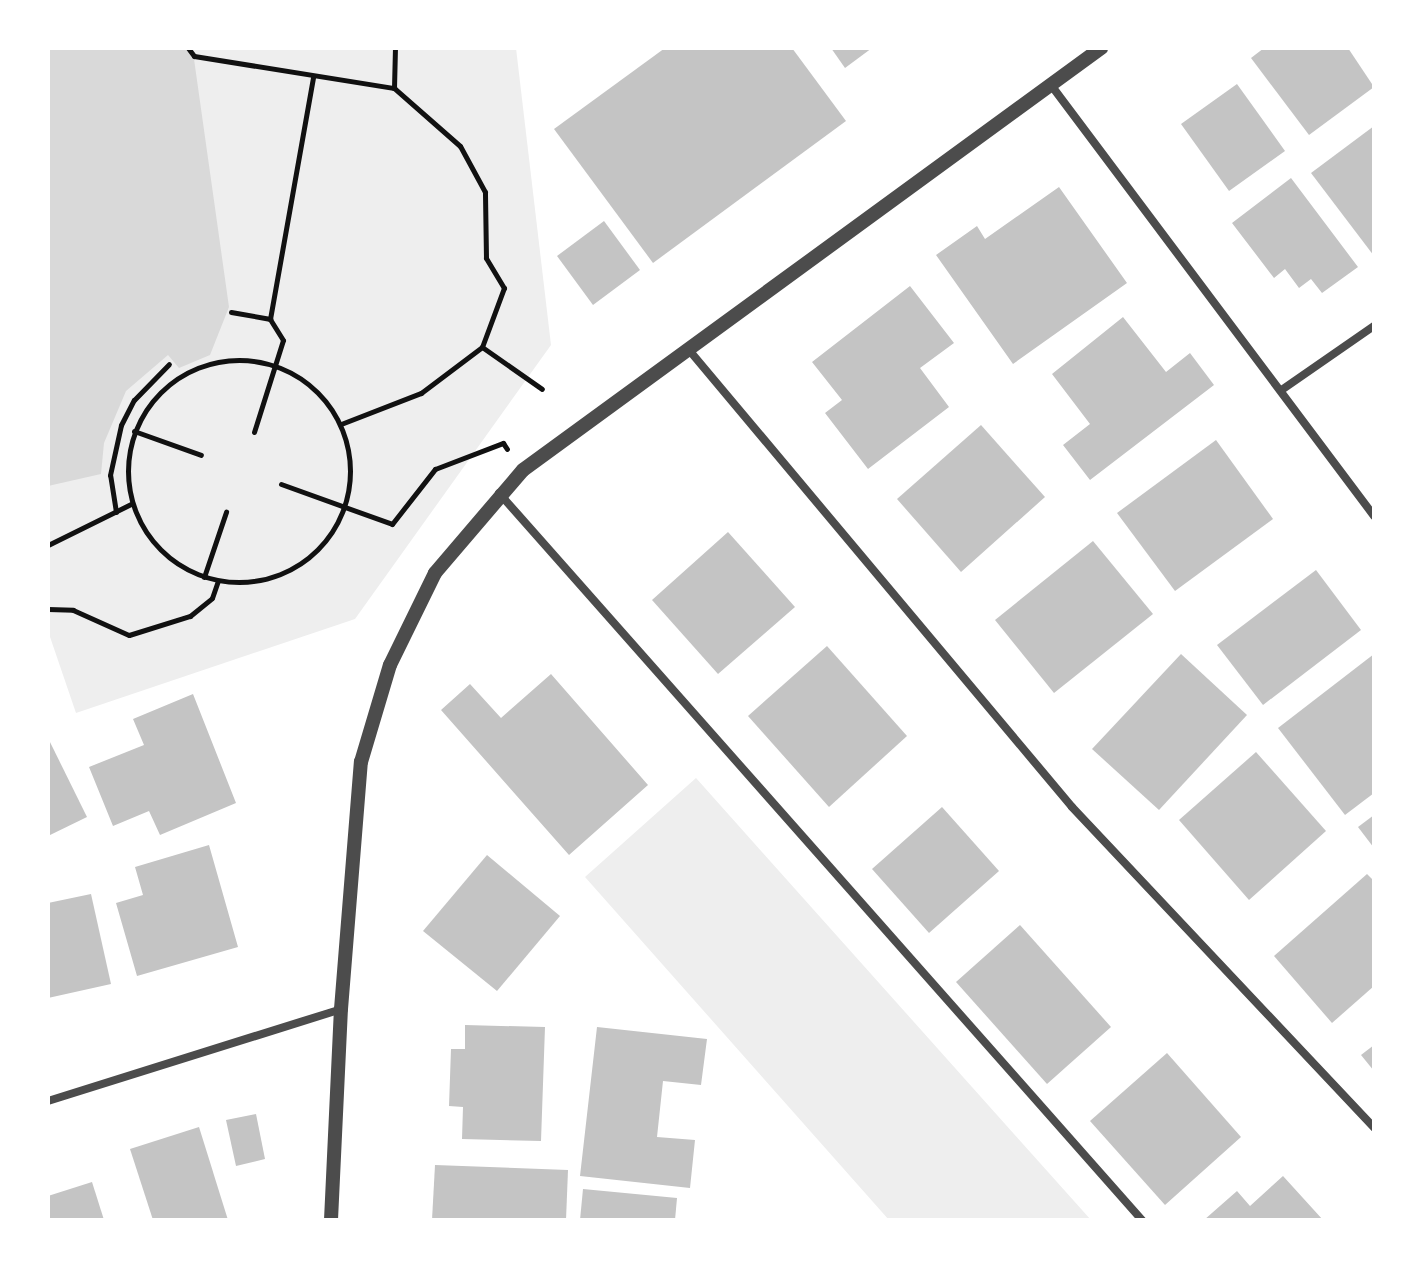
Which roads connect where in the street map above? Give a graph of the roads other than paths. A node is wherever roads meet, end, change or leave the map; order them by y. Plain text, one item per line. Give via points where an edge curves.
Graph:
1 (1101, 48) edge
2 (1051, 85) junction
3 (1374, 326) edge
4 (689, 350) junction
5 (1283, 389) junction
6 (499, 493) junction
7 (1374, 516) edge
8 (341, 1009) junction
9 (48, 1101) edge
10 (1374, 1128) edge
11 (331, 1220) edge
12 (1142, 1220) edge

1 - 2 street
2 - 4 street
2 - 5 street
3 - 5 street
4 - 6 street
4 - 10 street via 1072,807
5 - 7 street
6 - 8 street via 435,573 390,665 361,762
6 - 12 street
8 - 9 street
8 - 11 street

